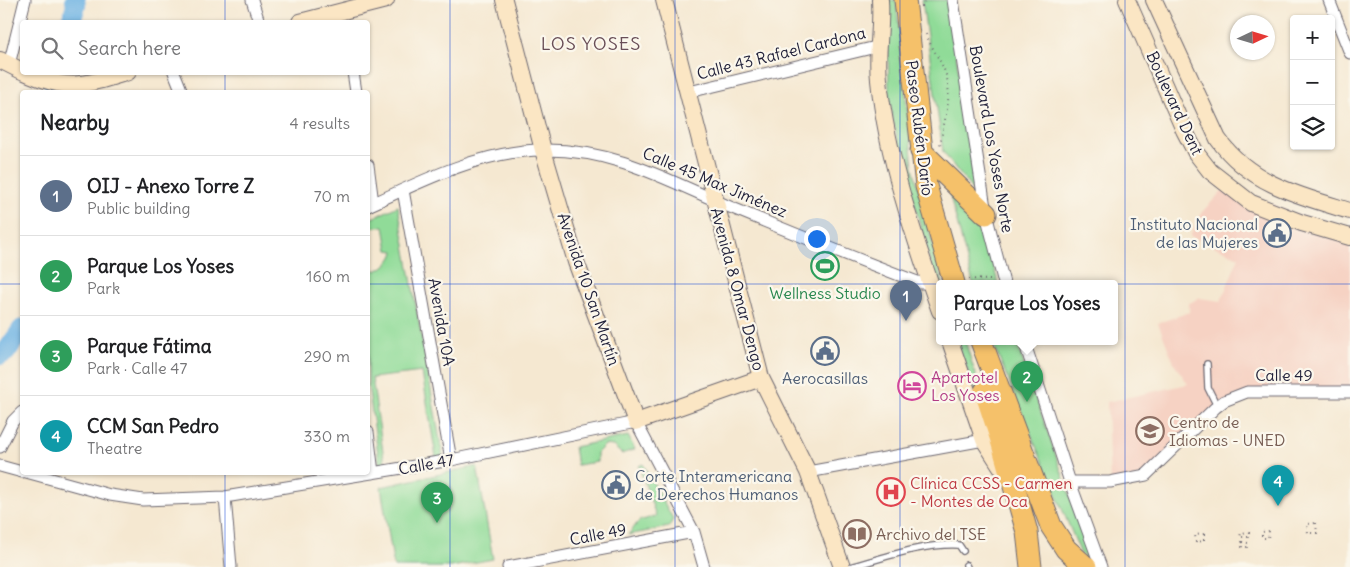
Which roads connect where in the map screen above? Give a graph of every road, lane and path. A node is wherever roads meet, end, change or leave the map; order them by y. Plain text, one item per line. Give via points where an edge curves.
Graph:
1 (25, 0) edge
2 (252, 0) edge
3 (386, 0) edge
4 (504, 0) edge
5 (664, 0) edge
6 (880, 0) edge
7 (924, 0) edge
8 (953, 0) edge
9 (1127, 0) edge
10 (1154, 0) edge
11 (1329, 0) edge
12 (913, 4) edge
13 (345, 17) edge
14 (23, 20) edge
15 (258, 20) edge
16 (318, 20) edge
17 (924, 30) dead end
18 (880, 46) junction
19 (20, 49) edge
20 (1350, 52) edge
21 (18, 69) edge
22 (34, 75) edge
23 (118, 75) edge
24 (175, 75) edge
25 (354, 75) edge
26 (68, 88) edge
27 (181, 90) edge
28 (356, 90) edge
29 (689, 92) junction
30 (543, 150) junction
31 (921, 151) junction
32 (940, 170) junction
33 (402, 190) junction
34 (715, 201) junction
35 (370, 204) edge
36 (1350, 211) edge
37 (986, 214) junction
38 (1350, 238) edge
39 (953, 280) edge
40 (966, 280) edge
41 (986, 280) edge
42 (999, 280) edge
43 (930, 283) junction
44 (936, 300) edge
45 (951, 345) edge
46 (969, 345) edge
47 (983, 345) edge
48 (1025, 345) edge
49 (1207, 364) dead end
50 (761, 378) junction
51 (1350, 392) edge
52 (1224, 401) junction
53 (20, 414) edge
54 (636, 422) junction
55 (984, 440) junction
56 (0, 447) edge
57 (370, 448) edge
58 (451, 460) junction
59 (0, 466) edge
60 (20, 471) edge
61 (808, 472) junction
62 (370, 473) edge
63 (373, 473) junction
64 (35, 475) edge
65 (361, 475) edge
66 (1070, 482) junction
67 (1014, 488) junction
68 (225, 497) junction
69 (694, 532) junction
70 (1317, 533) joint
71 (1204, 534) joint
72 (963, 551) dead end
73 (883, 558) junction
74 (231, 567) edge
75 (508, 567) edge
76 (704, 567) edge
77 (842, 567) edge
78 (849, 567) edge
79 (880, 567) edge
80 (1031, 567) edge
81 (1086, 567) edge
82 (1101, 567) edge

1 - 14 street
2 - 15 street
3 - 13 street
4 - 30 street, Avenida 10 San Martín
5 - 29 street, Avenida 8 Omar Dengo
6 - 18 street
7 - 12 path
8 - 37 street, Boulevard Los Yoses Norte
9 - 38 street, Boulevard Dent via 1184,130 1196,154 1210,171 1251,203
10 - 36 street, Boulevard Dent via 1228,154 1262,179 1290,192
11 - 20 street
12 - 31 highway, Paseo Rubén Darío
13 - 16 street
17 - 32 path via 946,74 948,87 949,99 939,152
18 - 29 street, Calle 43 Rafael Cardona
18 - 43 street via 879,80 889,146
19 - 21 street
22 - 26 street
23 - 26 street
24 - 27 street
25 - 28 street
29 - 34 street, Avenida 8 Omar Dengo
30 - 33 street, Calle 45 Max Jiménez via 467,163
30 - 34 street, Calle 45 Max Jiménez via 614,158
30 - 54 street, Avenida 10 San Martín via 576,262
31 - 32 highway
31 - 39 highway, Paseo Rubén Darío via 932,211
32 - 37 highway
33 - 35 street, Calle 45 Max Jiménez
33 - 58 street, Avenida 10A
34 - 43 street, Calle 45 Max Jiménez via 920,283
34 - 50 street, Avenida 8 Omar Dengo
37 - 42 street, Boulevard Los Yoses Norte
40 - 41 path
43 - 44 street
45 - 55 street
46 - 67 highway
47 - 81 highway via 1051,526 1066,549
48 - 66 street
49 - 52 lane via 1211,396 1216,404
50 - 54 street, Calle 47
50 - 61 street, Avenida 8 Omar Dengo
51 - 52 street, Calle 49 via 1247,392
52 - 66 street, Calle 49 via 1146,475 1110,482
53 - 56 street
54 - 58 street, Calle 47
54 - 69 street, Avenida 10 San Martín
55 - 61 street
55 - 67 street
57 - 63 street
58 - 63 street, Calle 47
59 - 60 street, Calle 47
61 - 77 street, Avenida 8 Omar Dengo
62 - 63 street, Calle 47
64 - 68 street, Calle 47 via 135,499
65 - 68 street, Calle 47
66 - 82 street
67 - 80 highway via 1027,532
68 - 74 street
69 - 75 street, Calle 49
69 - 76 street, Avenida 10 San Martín
70 - 70 path via 1308,533 1307,524 1316,523
71 - 71 path via 1204,541 1196,542 1195,534
72 - 73 lane via 959,545 948,544
73 - 78 lane
73 - 79 lane

